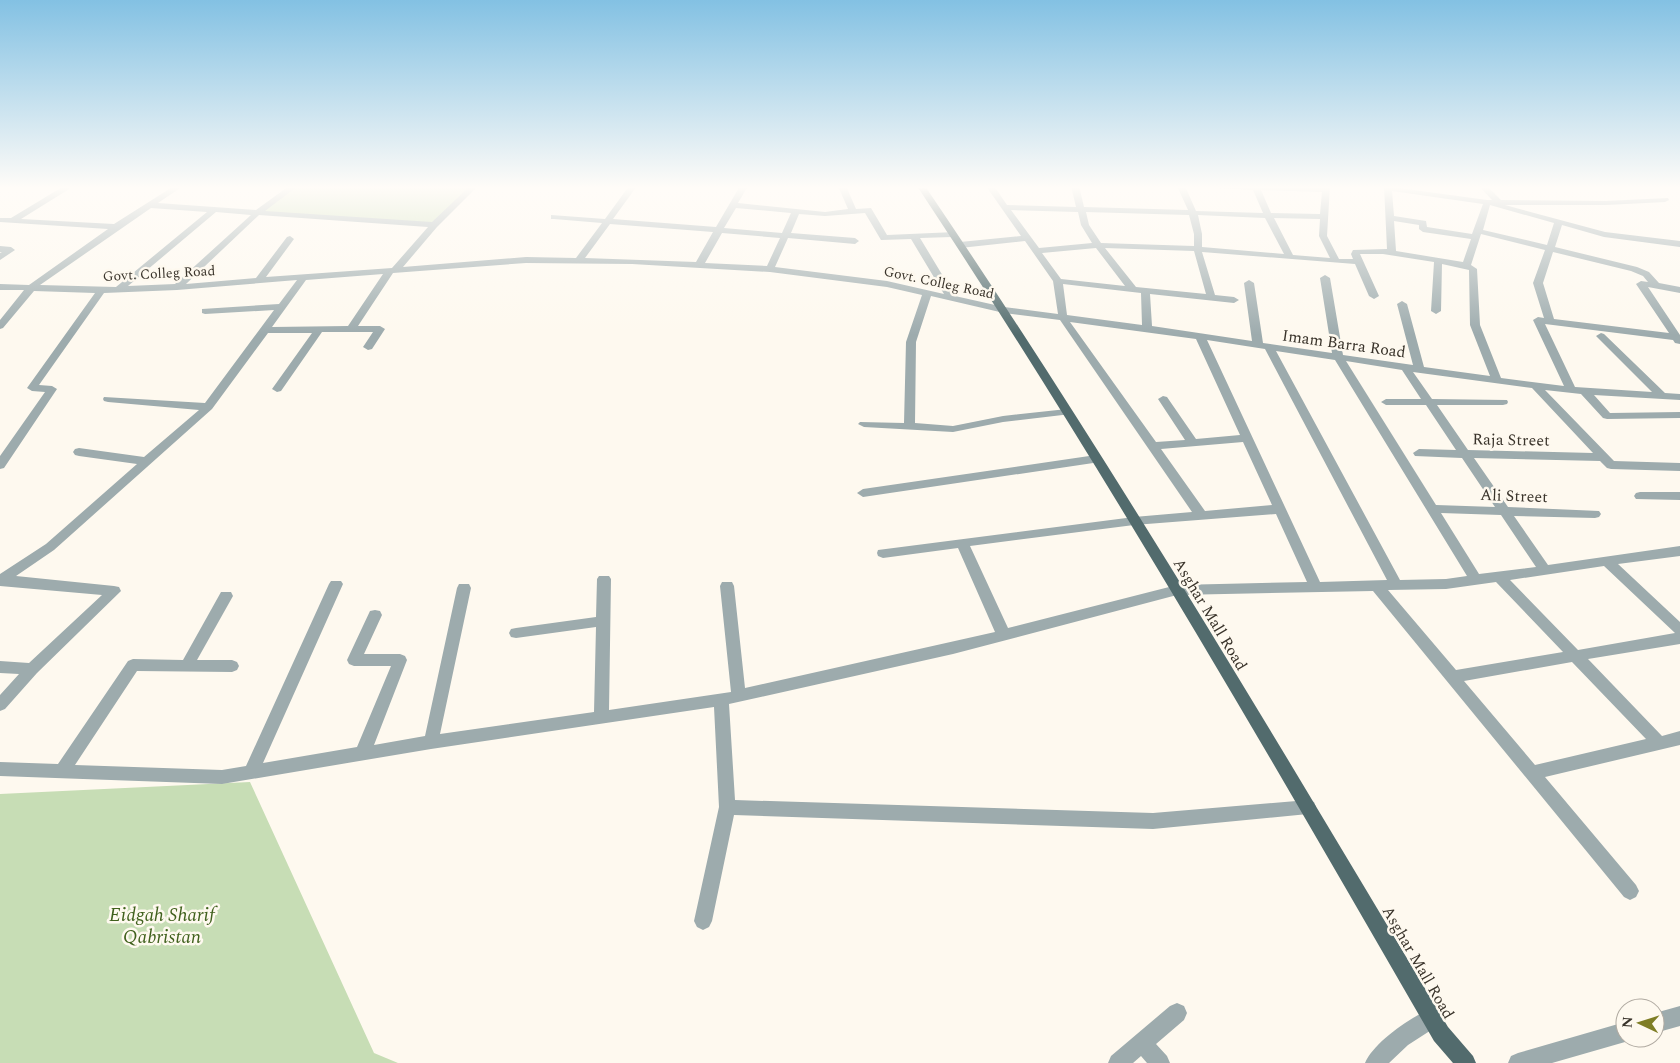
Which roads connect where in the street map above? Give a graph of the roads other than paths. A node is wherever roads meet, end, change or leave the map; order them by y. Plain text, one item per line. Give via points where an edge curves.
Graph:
1 (785, 235) edge
2 (104, 236) edge
3 (183, 236) edge
4 (233, 236) edge
5 (424, 236) edge
6 (597, 236) edge
7 (715, 236) edge
8 (792, 236) edge
9 (883, 236) edge
10 (914, 236) junction
11 (954, 236) edge
12 (1091, 236) edge
13 (1198, 236) edge
14 (1279, 236) edge
15 (1323, 236) edge
16 (1391, 236) edge
17 (1476, 236) edge
18 (1484, 236) edge
19 (1554, 236) edge
20 (1614, 236) edge
21 (1026, 238) joint
22 (290, 239) dead end
23 (956, 239) junction
24 (855, 241) dead end
25 (1680, 242) edge
26 (1097, 245) junction
27 (1550, 248) junction
28 (0, 249) edge
29 (1198, 249) junction
30 (1036, 251) junction
31 (1392, 253) junction
32 (0, 257) edge
33 (1290, 257) junction
34 (579, 260) junction
35 (1336, 261) junction
36 (1358, 261) junction
37 (1438, 261) junction
38 (699, 265) junction
39 (1464, 265) junction
40 (770, 269) junction
41 (393, 270) junction
42 (303, 278) junction
43 (1325, 278) dead end
44 (259, 281) junction
45 (1058, 281) junction
46 (1248, 284) dead end
47 (1656, 285) junction
48 (0, 287) edge
49 (177, 287) junction
50 (31, 288) junction
51 (1132, 288) junction
52 (119, 289) junction
53 (101, 290) junction
54 (1145, 290) junction
55 (1680, 290) edge
56 (927, 293) junction
57 (1374, 296) dead end
58 (1212, 297) junction
59 (950, 298) junction
60 (1234, 300) dead end
61 (1402, 304) dead end
62 (281, 307) junction
63 (205, 310) dead end
64 (1004, 310) junction
65 (1436, 311) dead end
66 (1063, 318) junction
67 (1550, 321) junction
68 (1666, 321) junction
69 (1680, 323) edge
70 (0, 325) edge
71 (319, 329) junction
72 (351, 329) junction
73 (1147, 329) junction
74 (264, 330) junction
75 (1200, 336) junction
76 (1602, 336) dead end
77 (1678, 340) edge
78 (368, 347) dead end
79 (1264, 347) junction
80 (1338, 358) junction
81 (1405, 367) junction
82 (1419, 369) junction
83 (1497, 380) junction
84 (1535, 385) junction
85 (277, 389) dead end
86 (1571, 390) junction
87 (1584, 391) junction
88 (1662, 396) junction
89 (1680, 397) edge
90 (108, 399) dead end
91 (1163, 399) dead end
92 (1386, 402) dead end
93 (1503, 402) dead end
94 (1430, 404) junction
95 (208, 407) junction
96 (1067, 412) junction
97 (1680, 416) edge
98 (864, 424) dead end
99 (909, 426) junction
100 (1247, 438) junction
101 (1193, 443) junction
102 (1152, 446) junction
103 (78, 452) dead end
104 (1419, 453) dead end
105 (1465, 454) junction
106 (1601, 457) junction
107 (1096, 459) junction
108 (146, 461) junction
109 (0, 465) edge
110 (1680, 466) edge
111 (863, 493) dead end
112 (1640, 496) dead end
113 (1680, 496) edge
114 (1432, 509) junction
115 (1280, 510) junction
116 (1504, 511) junction
117 (1595, 514) dead end
118 (1201, 515) junction
119 (1134, 521) junction
120 (962, 543) junction
121 (1680, 551) edge
122 (883, 553) dead end
123 (1607, 562) junction
124 (1545, 570) junction
125 (1499, 577) junction
126 (604, 579) dead end
127 (1, 580) edge
128 (1476, 580) junction
129 (336, 584) dead end
130 (727, 586) dead end
131 (1377, 586) junction
132 (1397, 586) junction
133 (1316, 587) junction
134 (464, 588) dead end
135 (1176, 590) junction
136 (226, 596) dead end
137 (375, 615) dead end
138 (603, 621) junction
139 (1680, 630) edge
140 (516, 633) dead end
141 (1004, 635) junction
142 (1680, 638) edge
143 (1575, 656) junction
144 (187, 665) junction
145 (232, 666) dead end
146 (0, 667) edge
147 (32, 669) junction
148 (1452, 677) junction
149 (739, 696) junction
150 (721, 700) junction
151 (0, 705) edge
152 (601, 717) junction
153 (1680, 738) edge
154 (431, 742) junction
155 (1659, 743) junction
156 (363, 753) junction
157 (0, 769) edge
158 (62, 771) junction
159 (251, 772) junction
160 (1532, 773) junction
161 (727, 807) junction
162 (1308, 807) junction
163 (1630, 891) dead end
164 (703, 921) dead end
165 (1177, 1013) dead end
166 (1680, 1016) edge
167 (1432, 1018) junction
168 (1665, 1020) edge
169 (1615, 1035) edge
170 (1142, 1043) junction
171 (1118, 1063) edge
172 (1160, 1063) edge
173 (1375, 1063) edge
174 (1466, 1063) edge
175 (1518, 1063) edge

1 - 40 street
2 - 50 street
3 - 52 street
4 - 49 street
5 - 41 street
6 - 34 street
7 - 38 street
8 - 24 street
9 - 10 street
10 - 23 street
10 - 59 street
11 - 23 main road, Asghar Mall Road
12 - 26 street
13 - 29 street
14 - 33 street
15 - 35 street
16 - 31 street
17 - 39 street
18 - 27 street
19 - 27 street
20 - 25 street via 1662,240 1666,236
21 - 23 street
21 - 30 street
22 - 44 street
23 - 64 main road, Asghar Mall Road
26 - 29 street
26 - 30 street
26 - 51 street
27 - 47 street via 1634,268 1646,274
27 - 67 street via 1538,284
28 - 32 street via 11,250
29 - 33 street
29 - 58 street
30 - 45 street
31 - 36 street via 1356,252
31 - 37 street
33 - 35 street
34 - 38 street, Govt. Colleg Road
34 - 41 street, Govt. Colleg Road via 526,260
35 - 36 street
36 - 57 street
37 - 39 street
37 - 65 street
38 - 40 street, Govt. Colleg Road
39 - 83 street via 1473,270 1475,325
40 - 56 street, Govt. Colleg Road via 887,284
41 - 42 street, Govt. Colleg Road
41 - 72 street
42 - 44 street, Govt. Colleg Road
42 - 62 street
43 - 80 street
44 - 49 street, Govt. Colleg Road
45 - 51 street
45 - 66 street
46 - 79 street
47 - 55 street
47 - 68 street via 1641,284
48 - 50 street, Govt. Colleg Road
49 - 52 street, Govt. Colleg Road
50 - 53 street, Govt. Colleg Road
50 - 70 street
51 - 54 street
52 - 53 street, Govt. Colleg Road
53 - 109 street via 32,388 52,389
54 - 58 street
54 - 73 street
56 - 59 street, Govt. Colleg Road
56 - 99 street via 911,342
58 - 60 street
59 - 64 street, Govt. Colleg Road
61 - 82 street
62 - 63 street
62 - 74 street
64 - 66 street, Imam Barra Road
64 - 96 main road, Asghar Mall Road
66 - 73 street, Imam Barra Road
66 - 102 street
67 - 77 street
67 - 86 street via 1538,320
68 - 69 street
68 - 77 street
71 - 72 street
71 - 74 street
71 - 85 street
72 - 78 street via 380,329
73 - 75 street, Imam Barra Road
74 - 95 street
75 - 79 street, Imam Barra Road
75 - 100 street
76 - 88 street
79 - 80 street, Imam Barra Road
79 - 132 street
80 - 81 street, Imam Barra Road
80 - 114 street
81 - 82 street, Imam Barra Road
81 - 94 street
82 - 83 street, Imam Barra Road
83 - 84 street, Imam Barra Road
84 - 86 street, Imam Barra Road
84 - 106 street
86 - 87 street, Imam Barra Road
87 - 88 street, Imam Barra Road
87 - 97 street via 1607,416
88 - 89 street, Imam Barra Road
90 - 95 street
91 - 101 street
92 - 94 street
93 - 94 street
94 - 105 street
95 - 108 street
96 - 99 street via 1003,419 953,429
96 - 107 main road, Asghar Mall Road
98 - 99 street
100 - 101 street
100 - 115 street
101 - 102 street
102 - 118 street
103 - 108 street
104 - 105 street, Raja Street
105 - 106 street, Raja Street
105 - 116 street
106 - 110 street via 1616,467
107 - 111 street
107 - 119 main road, Asghar Mall Road
108 - 127 street via 50,546
112 - 113 street
114 - 116 street, Ali Street
114 - 128 street
115 - 118 street
115 - 133 street
116 - 117 street, Ali Street
116 - 124 street
118 - 119 street
119 - 120 street
119 - 135 main road, Asghar Mall Road
120 - 122 street
120 - 141 street
121 - 123 street
123 - 124 street
123 - 139 street
124 - 125 street
125 - 128 street
125 - 143 street
126 - 138 street
127 - 147 street via 114,591
128 - 132 street
129 - 159 street
130 - 149 street
131 - 132 street
131 - 133 street
131 - 148 street
133 - 135 street
134 - 154 street
135 - 141 street
135 - 162 main road, Asghar Mall Road
136 - 144 street
137 - 156 street via 354,660 400,660
138 - 140 street
138 - 152 street
141 - 149 street
142 - 143 street
143 - 148 street
143 - 155 street
144 - 145 street
144 - 158 street via 133,665
146 - 147 street
147 - 151 street
148 - 160 street
149 - 150 street
150 - 152 street
150 - 161 street
152 - 154 street
153 - 155 street
154 - 156 street
155 - 160 street
156 - 159 street
157 - 158 street
158 - 159 street via 222,776
160 - 163 street
161 - 162 street via 1153,821
161 - 164 street
162 - 167 main road, Asghar Mall Road
165 - 170 street
166 - 168 street
167 - 173 street via 1401,1038
167 - 174 main road, Asghar Mall Road
169 - 175 street
170 - 171 street
170 - 172 street

